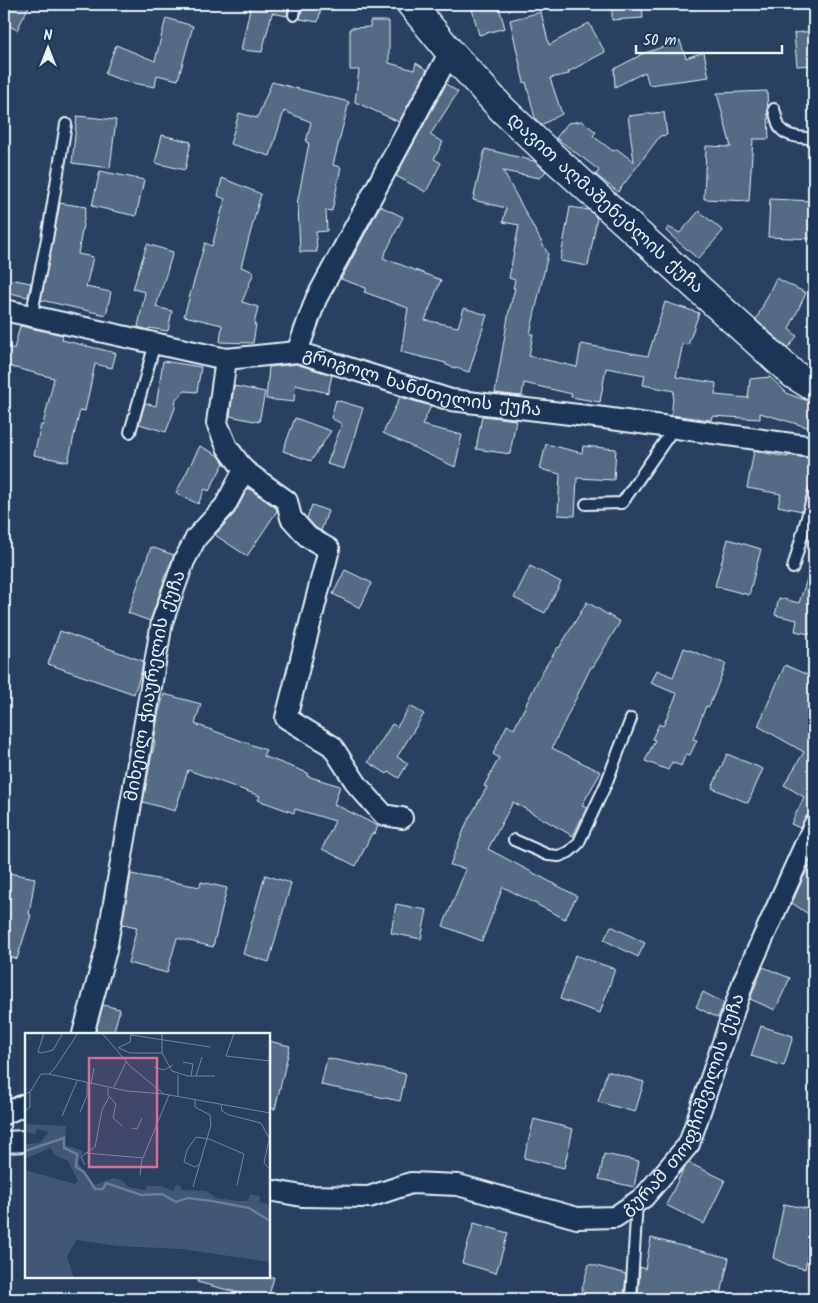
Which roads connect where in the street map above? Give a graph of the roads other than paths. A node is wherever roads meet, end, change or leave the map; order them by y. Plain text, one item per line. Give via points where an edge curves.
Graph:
1 (296, 4) edge
2 (411, 4) edge
3 (294, 14) dead end
4 (450, 52) junction
5 (774, 109) dead end
6 (66, 124) dead end
7 (814, 139) edge
8 (4, 310) edge
9 (31, 317) junction
10 (155, 344) junction
11 (297, 352) junction
12 (226, 359) junction
13 (814, 387) edge
14 (674, 428) junction
15 (130, 432) dead end
16 (814, 447) edge
17 (244, 470) junction
18 (814, 492) edge
19 (586, 504) dead end
20 (794, 568) dead end
21 (631, 720) dead end
22 (402, 818) dead end
23 (814, 826) edge
24 (514, 840) dead end
25 (83, 1033) edge
26 (25, 1104) edge
27 (4, 1114) edge
28 (25, 1141) edge
29 (4, 1142) edge
30 (270, 1190) edge
31 (637, 1202) junction
32 (631, 1299) edge

1 - 3 lane
2 - 4 street, დავით აღმაშენებლის ქუჩა
4 - 11 street via 316,299
4 - 13 street, დავით აღმაშენებლის ქუჩა via 552,157 793,374
5 - 7 lane via 779,128 783,131
6 - 9 lane
8 - 9 street, გრიგოლ ხანძთელის ქუჩა
9 - 10 street, გრიგოლ ხანძთელის ქუჩა
10 - 12 street, გრიგოლ ხანძთელის ქუჩა
10 - 15 lane
11 - 12 street, გრიგოლ ხანძთელის ქუჩა
11 - 14 street, გრიგოლ ხანძთელის ქუჩა via 452,400
12 - 17 street via 217,423 227,447
14 - 16 street, გრიგოლ ხანძთელის ქუჩა
14 - 19 lane via 622,503
17 - 22 street via 287,500 291,518 308,537 329,550 286,718 332,746 358,786 384,815
17 - 25 street, მიხეილ ჭიაურელის ქუჩა via 225,506 196,538 184,560 162,622 106,950
18 - 20 lane
21 - 24 lane via 578,844 559,856 548,855
23 - 31 street, გურამ თოფჩიშვილის ქუჩა via 744,980 689,1144
26 - 27 street
28 - 29 street
30 - 31 street, გურამ თოფჩიშვილის ქუჩა via 302,1196 369,1197 411,1183 458,1185 577,1218 615,1218
31 - 32 lane

